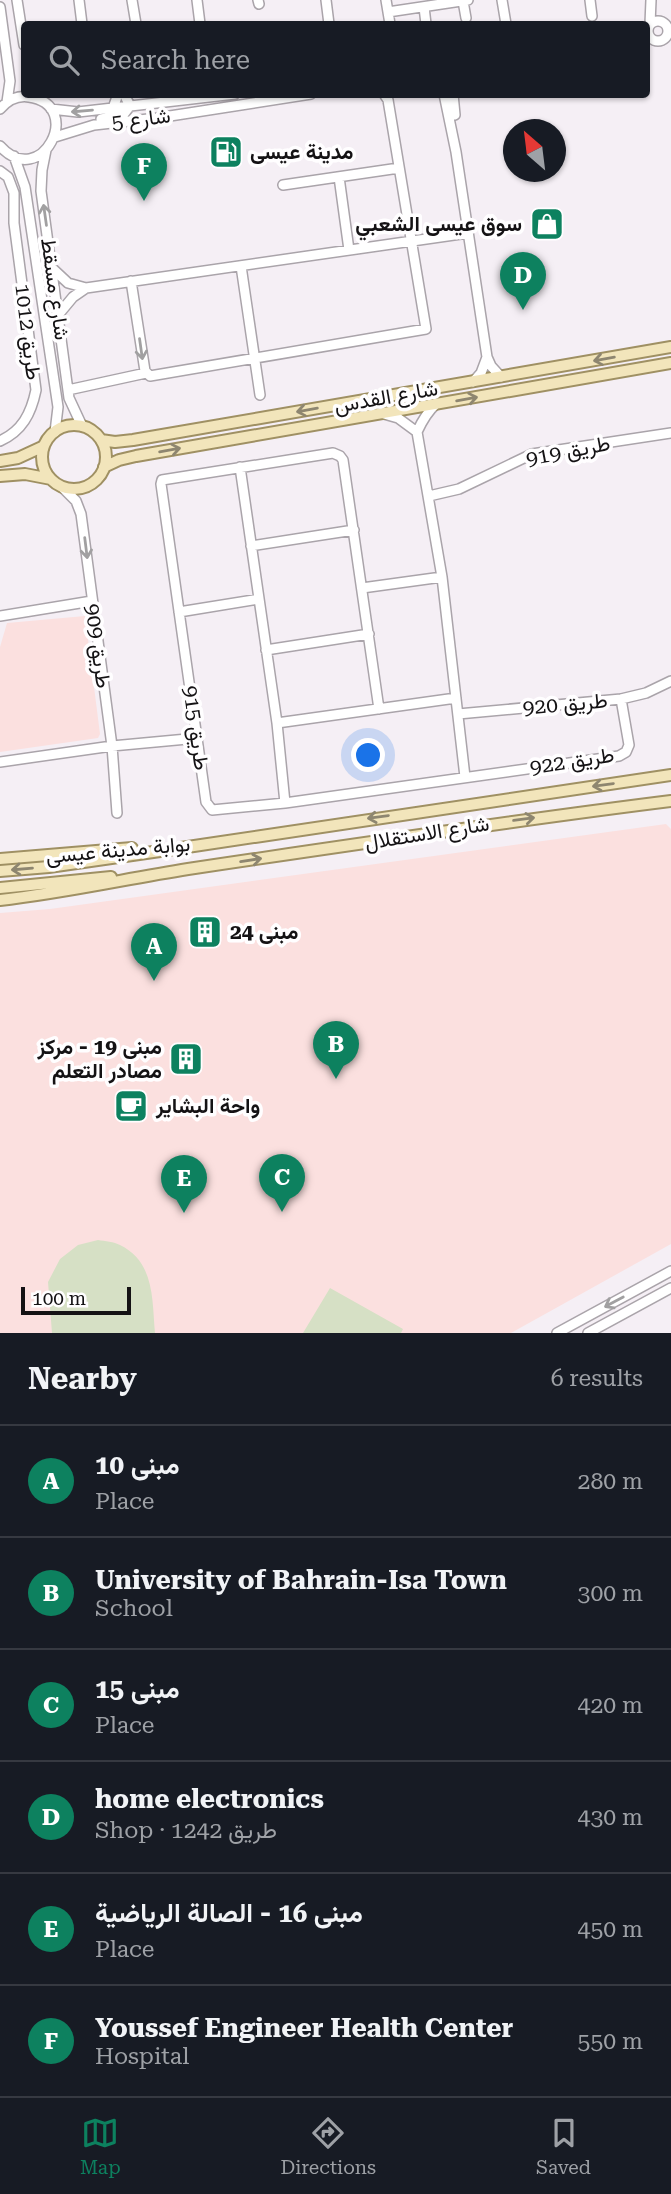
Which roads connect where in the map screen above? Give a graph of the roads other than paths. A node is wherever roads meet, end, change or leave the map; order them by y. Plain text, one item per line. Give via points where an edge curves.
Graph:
1 (18, 0) edge
2 (79, 0) edge
3 (132, 0) edge
4 (197, 0) edge
5 (326, 0) edge
6 (386, 0) edge
7 (466, 0) edge
8 (502, 0) edge
9 (590, 0) edge
10 (652, 1) edge
11 (424, 6) junction
12 (0, 7) edge
13 (388, 12) junction
14 (592, 16) dead end
15 (466, 18) dead end
16 (82, 21) edge
17 (136, 21) edge
18 (200, 21) edge
19 (329, 21) edge
20 (390, 21) edge
21 (426, 21) edge
22 (506, 21) edge
23 (649, 21) edge
24 (21, 22) edge
25 (666, 22) edge
26 (650, 25) edge
27 (669, 36) edge
28 (650, 39) edge
29 (21, 97) edge
30 (39, 98) edge
31 (117, 98) edge
32 (126, 98) edge
33 (200, 98) edge
34 (283, 98) edge
35 (388, 98) edge
36 (445, 98) edge
37 (453, 98) edge
38 (4, 106) edge
39 (130, 106) junction
40 (113, 108) junction
41 (51, 109) junction
42 (94, 125) junction
43 (55, 137) junction
44 (0, 146) edge
45 (46, 150) junction
46 (456, 152) junction
47 (14, 156) junction
48 (399, 168) junction
49 (0, 171) edge
50 (339, 177) junction
51 (283, 185) dead end
52 (468, 233) junction
53 (412, 241) junction
54 (349, 250) junction
55 (241, 265) junction
56 (53, 269) junction
57 (131, 281) junction
58 (86, 288) junction
59 (58, 315) junction
60 (671, 347) edge
61 (487, 357) junction
62 (256, 358) junction
63 (671, 363) edge
64 (146, 373) junction
65 (501, 377) junction
66 (473, 382) junction
67 (68, 390) junction
68 (260, 395) dead end
69 (436, 404) junction
70 (383, 414) junction
71 (82, 426) junction
72 (55, 432) junction
73 (417, 432) junction
74 (671, 433) edge
75 (101, 440) junction
76 (0, 441) edge
77 (44, 446) junction
78 (0, 461) edge
79 (104, 467) junction
80 (240, 467) junction
81 (0, 476) edge
82 (51, 479) junction
83 (62, 487) junction
84 (429, 496) junction
85 (354, 530) junction
86 (251, 546) junction
87 (442, 577) junction
88 (362, 588) junction
89 (259, 599) junction
90 (92, 601) junction
91 (179, 612) junction
92 (0, 616) edge
93 (369, 634) junction
94 (266, 650) junction
95 (670, 683) edge
96 (456, 698) junction
97 (621, 699) junction
98 (379, 709) junction
99 (458, 714) junction
100 (277, 723) junction
101 (198, 738) junction
102 (112, 746) junction
103 (0, 762) edge
104 (671, 775) edge
105 (465, 776) junction
106 (669, 802) edge
107 (285, 803) junction
108 (117, 813) dead end
109 (236, 840) junction
110 (0, 859) edge
111 (183, 870) junction
112 (0, 871) edge
113 (0, 888) edge
114 (0, 900) edge
115 (671, 1271) edge
116 (671, 1288) edge
117 (557, 1333) edge
118 (588, 1333) edge

1 - 24 street
2 - 16 street
3 - 17 street
4 - 18 street
5 - 19 street
6 - 13 street
7 - 11 street
7 - 15 street
8 - 22 street
9 - 14 street
10 - 23 street
10 - 25 street
11 - 13 street
11 - 21 street
12 - 38 street via 10,81
13 - 20 street
25 - 26 street
25 - 27 street
27 - 28 street via 661,41
29 - 38 street
30 - 41 street
31 - 40 street
32 - 39 street
33 - 39 street, شارع 5
34 - 42 street, شارع 5
35 - 48 street
36 - 46 street
37 - 46 street
39 - 40 street, شارع 5
39 - 42 street via 123,115 103,118
40 -> 41 street, شارع 5
41 - 43 street
42 - 43 street, شارع 5
43 - 45 street
44 - 47 street
45 - 47 street via 31,158
56 -> 45 street, شارع مسقط via 41,191
46 - 52 street
47 - 72 street, شارع مسقط via 26,187 58,407
48 - 50 street
48 - 53 street
49 - 76 street, طريق 1012 via 8,177 14,193 36,390 24,423
50 - 51 street
50 - 54 street
52 - 53 street
52 - 61 street
53 - 54 street
53 - 62 street via 426,329
54 - 55 street
55 - 57 street
55 - 62 street
56 - 58 street via 68,283
56 - 59 street, شارع مسقط
57 - 58 street
57 -> 64 street
58 - 59 street
59 - 67 street, شارع مسقط
60 -> 65 main road, شارع القدس
61 - 65 street
61 - 66 street
62 - 64 street via 152,376
62 - 68 street
69 -> 63 main road, شارع القدس
64 - 67 street
65 - 66 main road, شارع القدس
66 -> 75 main road, شارع القدس via 133,440
67 - 71 street, شارع مسقط
69 - 70 main road, شارع القدس
69 - 73 street
70 - 73 street
79 -> 70 main road, شارع القدس via 136,456
71 - 72 main road
71 - 75 main road
72 - 77 main road
73 - 84 street
74 - 84 street, طريق 919 via 532,454 459,489
75 - 79 main road
77 - 78 main road
77 - 82 main road via 42,460
79 - 83 main road via 88,486
80 - 85 street, طريق 915 via 337,454 343,460
80 - 86 street
80 - 91 street, طريق 915 via 161,482
81 - 82 main road
82 - 83 main road
83 -> 90 street, طريق 909 via 80,511
84 - 87 street
85 - 86 street
85 - 88 street, طريق 915
86 - 89 street
87 - 88 street
87 - 96 street
88 - 93 street, طريق 915
89 - 91 street
89 - 94 street
90 - 92 street
90 - 102 street, طريق 909
91 - 101 street, طريق 915
93 - 94 street
93 - 98 street, طريق 915
94 - 100 street
95 - 97 street, طريق 920
96 - 98 street
96 - 99 street
97 - 99 street, طريق 920
97 - 105 street, طريق 922 via 629,745 623,754
98 - 100 street
99 - 105 street
100 - 107 street
101 - 102 street
101 - 107 street, طريق 915 via 209,808
102 - 103 street
102 - 108 street, طريق 909
104 -> 109 main road, شارع الاستقلال
105 - 107 street, طريق 915
111 -> 106 main road, شارع الاستقلال
109 - 110 main road, بوابة مدينة عيسى
109 -> 112 main road
111 - 113 main road, بوابة مدينة عيسى
111 - 114 main road
115 -> 117 street
116 - 118 street

